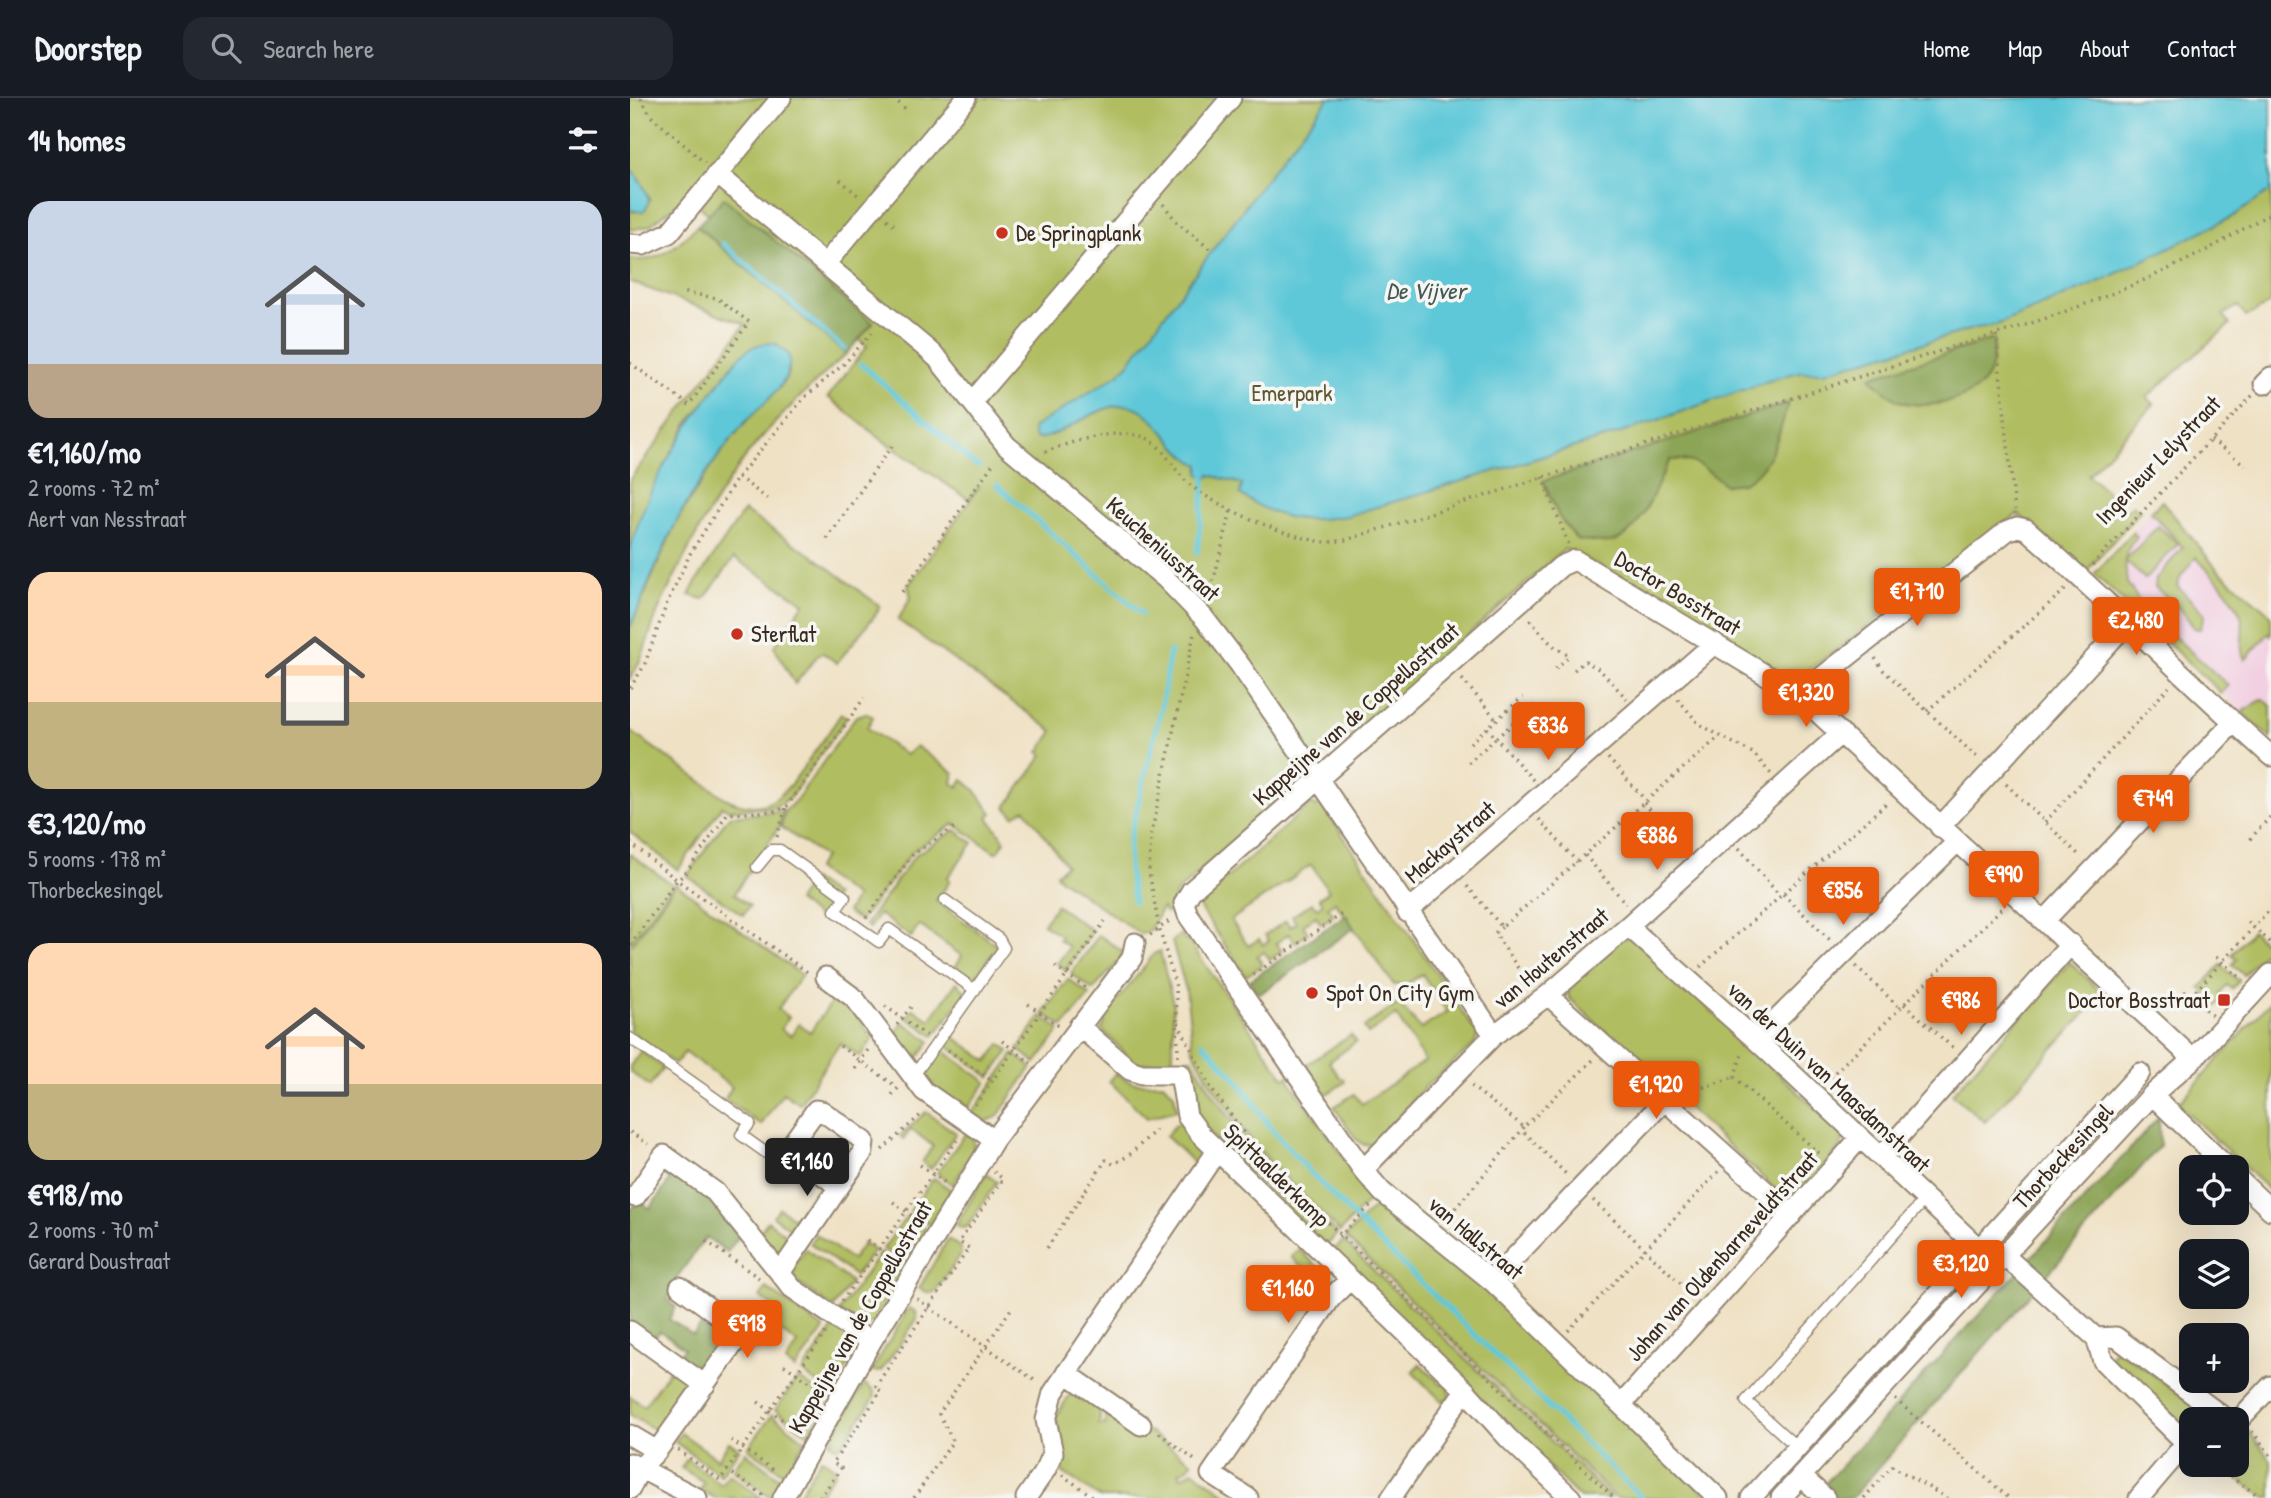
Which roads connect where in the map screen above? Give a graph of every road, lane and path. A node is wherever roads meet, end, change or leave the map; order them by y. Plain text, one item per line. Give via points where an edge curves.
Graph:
1 (641, 98) edge
2 (781, 98) edge
3 (893, 98) edge
4 (966, 98) edge
5 (1231, 98) edge
6 (908, 111) dead end
7 (717, 174) junction
8 (1152, 193) junction
9 (2271, 213) edge
10 (630, 244) edge
11 (1212, 251) dead end
12 (825, 264) junction
13 (681, 292) dead end
14 (887, 315) junction
15 (1996, 335) junction
16 (630, 363) edge
17 (2268, 380) edge
18 (972, 402) junction
19 (2211, 440) junction
20 (893, 444) dead end
21 (1006, 445) junction
22 (1028, 463) junction
23 (2245, 465) dead end
24 (738, 477) junction
25 (1542, 477) junction
26 (768, 499) dead end
27 (1231, 510) junction
28 (2017, 527) junction
29 (827, 538) dead end
30 (1575, 560) junction
31 (2081, 576) junction
32 (902, 592) dead end
33 (1517, 605) junction
34 (1201, 615) junction
35 (2128, 622) junction
36 (1715, 643) junction
37 (1864, 644) junction
38 (1449, 664) junction
39 (1574, 670) dead end
40 (1552, 672) dead end
41 (2182, 673) junction
42 (1666, 686) junction
43 (630, 688) edge
44 (1799, 695) junction
45 (1523, 697) dead end
46 (864, 698) dead end
47 (1535, 705) dead end
48 (1638, 710) junction
49 (1927, 711) junction
50 (1497, 720) junction
51 (2233, 723) junction
52 (1487, 729) junction
53 (1840, 734) junction
54 (1720, 736) junction
55 (1496, 738) junction
56 (1470, 743) dead end
57 (1597, 746) junction
58 (2271, 756) edge
59 (1468, 763) dead end
60 (1992, 770) junction
61 (1317, 780) junction
62 (1783, 787) junction
63 (1901, 790) junction
64 (1544, 792) junction
65 (1645, 802) junction
66 (1528, 806) junction
67 (786, 807) junction
68 (2271, 816) edge
69 (2045, 822) junction
70 (954, 827) dead end
71 (1940, 827) junction
72 (1728, 835) junction
73 (2250, 839) dead end
74 (1956, 842) junction
75 (630, 844) edge
76 (774, 849) junction
77 (1584, 855) junction
78 (1577, 862) junction
79 (1697, 864) junction
80 (757, 867) dead end
81 (2092, 868) junction
82 (1454, 871) junction
83 (677, 880) junction
84 (2015, 894) junction
85 (1780, 896) junction
86 (945, 900) dead end
87 (2271, 908) edge
88 (1407, 912) junction
89 (1342, 914) dead end
90 (1188, 915) junction
91 (2045, 920) junction
92 (1105, 921) dead end
93 (1632, 922) junction
94 (2248, 922) dead end
95 (1502, 927) junction
96 (859, 928) junction
97 (1159, 928) junction
98 (2253, 928) junction
99 (1135, 943) joint
100 (2271, 943) edge
101 (2071, 944) junction
102 (630, 945) edge
103 (2216, 957) dead end
104 (2222, 962) junction
105 (1055, 967) dead end
106 (815, 971) joint
107 (2271, 974) edge
108 (1067, 975) junction
109 (1686, 978) junction
110 (2245, 981) dead end
111 (1237, 986) junction
112 (975, 990) junction
113 (2184, 991) dead end
114 (2190, 996) junction
115 (1544, 998) junction
116 (1100, 999) junction
117 (881, 1003) dead end
118 (1028, 1004) dead end
119 (1904, 1004) junction
120 (1040, 1013) junction
121 (2213, 1016) dead end
122 (1178, 1023) junction
123 (1076, 1031) junction
124 (1494, 1035) junction
125 (630, 1038) edge
126 (1754, 1038) junction
127 (1002, 1041) dead end
128 (937, 1043) junction
129 (1606, 1048) junction
130 (1014, 1050) junction
131 (2193, 1059) junction
132 (1967, 1061) junction
133 (1044, 1072) junction
134 (2140, 1073) dead end
135 (1180, 1074) junction
136 (1734, 1077) junction
137 (912, 1078) junction
138 (1464, 1080) dead end
139 (992, 1082) junction
140 (1813, 1094) junction
141 (2152, 1096) junction
142 (1667, 1104) junction
143 (927, 1109) dead end
144 (964, 1120) junction
145 (1523, 1129) junction
146 (1156, 1130) dead end
147 (1860, 1138) junction
148 (994, 1140) junction
149 (790, 1147) junction
150 (864, 1151) junction
151 (1217, 1151) junction
152 (2214, 1155) edge
153 (1881, 1157) junction
154 (1730, 1160) junction
155 (981, 1162) junction
156 (920, 1165) dead end
157 (1834, 1167) junction
158 (1363, 1170) junction
159 (932, 1174) junction
160 (839, 1187) junction
161 (1580, 1188) junction
162 (2249, 1189) edge
163 (961, 1194) junction
164 (635, 1196) dead end
165 (1925, 1199) junction
166 (893, 1202) dead end
167 (1366, 1210) dead end
168 (2271, 1210) edge
169 (905, 1211) junction
170 (1792, 1215) junction
171 (1344, 1233) dead end
172 (937, 1234) junction
173 (1434, 1234) junction
174 (867, 1240) dead end
175 (706, 1241) dead end
176 (1047, 1248) dead end
177 (879, 1249) junction
178 (1979, 1249) junction
179 (1645, 1250) junction
180 (2001, 1260) junction
181 (780, 1273) junction
182 (760, 1279) dead end
183 (1350, 1279) junction
184 (1492, 1281) junction
185 (908, 1282) junction
186 (680, 1287) dead end
187 (1013, 1306) dead end
188 (929, 1307) junction
189 (1708, 1308) junction
190 (830, 1321) junction
191 (630, 1331) edge
192 (2096, 1338) junction
193 (871, 1342) junction
194 (1556, 1343) junction
195 (985, 1346) junction
196 (784, 1365) dead end
197 (1066, 1373) junction
198 (797, 1374) junction
199 (705, 1385) junction
200 (2271, 1386) edge
201 (1883, 1388) junction
202 (1465, 1390) junction
203 (1053, 1393) junction
204 (758, 1402) dead end
205 (838, 1402) junction
206 (1621, 1405) junction
207 (2216, 1407) edge
208 (2249, 1407) edge
209 (770, 1411) junction
210 (1141, 1425) joint
211 (2179, 1434) edge
212 (2249, 1434) edge
213 (630, 1435) edge
214 (731, 1440) dead end
215 (814, 1443) junction
216 (661, 1446) junction
217 (743, 1448) junction
218 (1798, 1448) junction
219 (2179, 1454) edge
220 (2271, 1456) edge
221 (1048, 1465) junction
222 (635, 1466) edge
223 (727, 1470) junction
224 (1211, 1474) junction
225 (1801, 1476) junction
226 (2231, 1477) edge
227 (630, 1489) edge
228 (787, 1491) edge
229 (696, 1498) edge
230 (767, 1498) edge
231 (820, 1498) edge
232 (914, 1498) edge
233 (1026, 1498) edge
234 (1095, 1498) edge
235 (1248, 1498) edge
236 (1391, 1498) edge
237 (1571, 1498) edge
238 (1614, 1498) edge
239 (1718, 1498) edge
240 (1751, 1498) edge
241 (1781, 1498) edge
242 (1825, 1498) edge
243 (1864, 1498) edge
244 (1947, 1498) edge
245 (2009, 1498) edge
246 (2139, 1498) edge
247 (2262, 1498) edge

1 - 7 path via 650,116
2 - 7 street
3 - 6 path
4 - 12 street
5 - 8 street
7 - 10 street via 669,233 643,245
7 - 12 street, Keucheniusstraat
8 - 11 path
8 - 18 street
9 - 15 path via 2142,281
12 - 14 street, Keucheniusstraat
13 - 16 path via 717,298 749,322 689,404
14 - 18 street, Keucheniusstraat via 938,359
14 - 24 path via 844,364 805,397
15 - 25 path
15 - 28 path
17 - 19 path, Ingenieur Lelystraat
18 - 21 street, Keucheniusstraat
19 - 23 path
19 - 31 path, Ingenieur Lelystraat
20 - 29 path
21 - 22 street, Keucheniusstraat
21 - 32 path
22 - 27 path via 1069,442 1130,434 1158,447 1184,479
22 - 34 street, Keucheniusstraat via 1166,579
24 - 26 path
24 - 43 path via 690,554 644,666
25 - 27 path via 1346,540 1326,542 1296,535
25 - 30 path
27 - 34 path
28 - 31 street via 2026,529
28 - 37 street
30 - 33 street, Kappeijne van de Coppellostraat via 1561,566
30 - 36 street, Doctor Bosstraat
31 - 35 street
31 - 49 path, Ingenieur Lelystraat
33 - 38 street, Kappeijne van de Coppellostraat
33 - 40 path via 1552,645 1569,656
34 - 61 street, Keucheniusstraat
34 - 97 path via 1151,835 1149,871
35 - 41 street
35 - 60 street
36 - 42 street, Mackaystraat
36 - 44 street, Doctor Bosstraat
37 - 44 street
37 - 49 path via 1884,671
38 - 50 path
38 - 61 street, Kappeijne van de Coppellostraat
39 - 48 path via 1585,661 1600,670
41 - 51 street
41 - 69 path
42 - 48 street, Mackaystraat
42 - 54 path via 1698,723
44 - 53 street, Doctor Bosstraat
45 - 50 path
46 - 67 path
47 - 55 path
48 - 57 street, Mackaystraat
49 - 60 path
50 - 52 path
51 - 58 street
51 - 81 street
52 - 55 path
52 - 56 path
53 - 62 street, van Houtenstraat
53 - 63 street, Doctor Bosstraat
54 - 62 path via 1753,753
54 - 65 path
55 - 59 path
55 - 64 path
57 - 64 street, Mackaystraat
57 - 65 path
60 - 69 path
60 - 71 street
61 - 88 street, Keucheniusstraat
61 - 90 street, Kappeijne van de Coppellostraat via 1191,891 1184,904
62 - 72 street, van Houtenstraat
63 - 71 street, Doctor Bosstraat
63 - 85 path
64 - 66 street, Mackaystraat
65 - 77 path
65 - 79 path
66 - 78 path
66 - 82 street, Mackaystraat
67 - 76 path
67 - 83 path via 727,814
68 - 73 path
69 - 81 path
70 - 96 path via 913,853
71 - 74 street, Doctor Bosstraat
72 - 79 street, van Houtenstraat
72 - 85 path
74 - 84 street, Doctor Bosstraat
74 - 126 street
75 - 83 path
76 - 80 lane
76 - 96 lane via 845,897 835,911
77 - 78 path
77 - 93 path
78 - 95 path
79 - 93 street, van Houtenstraat
81 - 91 street
82 - 88 street, Mackaystraat
82 - 95 path
83 - 102 path
83 - 106 path
84 - 91 street, Doctor Bosstraat
84 - 119 path
85 - 109 path
86 - 112 lane via 1004,945
87 - 98 path
88 - 124 street, Keucheniusstraat
89 - 111 path
90 - 97 path
90 - 111 street, van Hallstraat
91 - 101 street, Doctor Bosstraat
92 - 108 path
93 - 109 street, van der Duin van Maasdamstraat
93 - 115 street, van Houtenstraat
94 - 98 path
95 - 115 path via 1495,933
96 - 112 lane via 879,942 889,929
97 - 99 path
97 - 122 path via 1176,987
98 - 100 path
98 - 104 path
99 - 116 street, Kappeijne van de Coppellostraat via 1132,958
101 - 131 street, Doctor Bosstraat
101 - 132 street
103 - 104 path
104 - 110 path
104 - 114 path
105 - 108 path
106 - 137 street via 854,998
107 - 131 street, Thorbeckesingel
108 - 116 path
108 - 120 path
109 - 126 street, van der Duin van Maasdamstraat
111 - 158 street, van Hallstraat
112 - 128 lane
113 - 114 path
114 - 121 path
115 - 124 street, van Houtenstraat
115 - 129 street
116 - 123 street, Kappeijne van de Coppellostraat
117 - 128 path
118 - 120 path
119 - 132 path
119 - 140 path
120 - 123 path
120 - 130 path
122 - 135 path
122 - 238 path via 1212,1090 1283,1179
123 - 133 street, Kappeijne van de Coppellostraat
123 - 135 street via 1130,1070
124 - 158 street, van Houtenstraat
125 - 149 lane via 750,1123 741,1135 779,1162
126 - 136 path via 1746,1043
126 - 140 street, van der Duin van Maasdamstraat
127 - 130 path
128 - 137 lane
128 - 139 path
129 - 142 street
129 - 145 path
130 - 133 path
130 - 139 path
131 - 141 street, Thorbeckesingel
132 - 153 street
133 - 148 street, Kappeijne van de Coppellostraat
134 - 178 street, Thorbeckesingel
135 - 151 street, Spittaalderkamp via 1187,1116
136 - 142 path via 1682,1094
136 - 157 path
137 - 144 street
138 - 145 path
139 - 144 path
140 - 147 street, van der Duin van Maasdamstraat
141 - 152 street
141 - 180 street, Thorbeckesingel
142 - 154 street
142 - 161 street
143 - 150 path via 876,1155
144 - 148 street
144 - 159 path via 962,1133
145 - 161 path
145 - 173 path
146 - 176 path via 1128,1156 1113,1164 1106,1160
147 - 153 street, van der Duin van Maasdamstraat
147 - 157 street, Johan van Oldenbarneveldtstraat
148 - 155 street, Kappeijne van de Coppellostraat
149 - 150 street via 819,1110 864,1141
149 - 160 street
150 - 160 street
151 - 183 street, Spittaalderkamp
151 - 197 street
153 - 165 street, van der Duin van Maasdamstraat
154 - 170 street
154 - 179 path
155 - 163 street, Kappeijne van de Coppellostraat
155 - 188 path, Kappeijne van de Coppellostraat via 1003,1179 959,1242 969,1248
156 - 159 path
157 - 170 street, Johan van Oldenbarneveldtstraat
158 - 173 street, van Hallstraat via 1382,1192
159 - 163 path
159 - 169 path
160 - 181 street
161 - 179 path
161 - 184 street
162 - 168 street
163 - 172 street, Kappeijne van de Coppellostraat
164 - 181 street via 664,1155 715,1192
165 - 178 street, van der Duin van Maasdamstraat
165 - 218 lane via 1746,1401
166 - 169 path
167 - 171 path
169 - 172 path
169 - 177 path
170 - 189 street, Johan van Oldenbarneveldtstraat
172 - 185 street, Kappeijne van de Coppellostraat
173 - 184 street, van Hallstraat
174 - 177 path
175 - 182 path
177 - 185 path
177 - 190 path
178 - 180 street, van der Duin van Maasdamstraat
178 - 218 street, Thorbeckesingel
179 - 189 path
179 - 194 path
180 - 192 street, van der Duin van Maasdamstraat
180 - 201 street, Thorbeckesingel
181 - 190 street
183 - 202 street, Spittaalderkamp
183 - 224 street via 1331,1298
184 - 194 street, van Hallstraat
185 - 188 path
185 - 193 street, Kappeijne van de Coppellostraat
186 - 199 street via 742,1332
187 - 195 path
188 - 195 path
188 - 231 path, Kappeijne van de Coppellostraat via 875,1387 881,1391 833,1463 841,1468
189 - 206 street, Johan van Oldenbarneveldtstraat
190 - 193 street
190 - 198 path
191 - 199 street
192 - 207 street via 2116,1337
192 - 211 street via 2102,1361
193 - 205 street, Kappeijne van de Coppellostraat
194 - 206 street, van Hallstraat
195 - 203 path
195 - 232 path via 939,1414 953,1441
196 - 198 path
197 - 203 street
197 - 210 street
198 - 205 path
198 - 209 path
199 - 216 street
200 - 208 street
201 - 225 street, Thorbeckesingel
201 - 245 path
202 - 236 street
202 - 237 street, Spittaalderkamp
203 - 221 street via 1046,1420 1053,1453
204 - 209 path
205 - 215 street, Kappeijne van de Coppellostraat
206 - 239 street, van Hallstraat
209 - 215 path
209 - 217 path
210 - 224 path
212 - 220 path
213 - 216 street
214 - 217 path
215 - 228 street, Kappeijne van de Coppellostraat
216 - 222 street
216 - 223 path via 720,1480
217 - 223 path
217 - 228 path
218 - 240 street, Thorbeckesingel
219 - 246 street
221 - 233 street
221 - 234 path
222 - 227 street
222 - 229 street
223 - 230 path
224 - 235 street
225 - 241 street, Thorbeckesingel
225 - 242 street
226 - 247 path
243 - 244 path via 1892,1466

